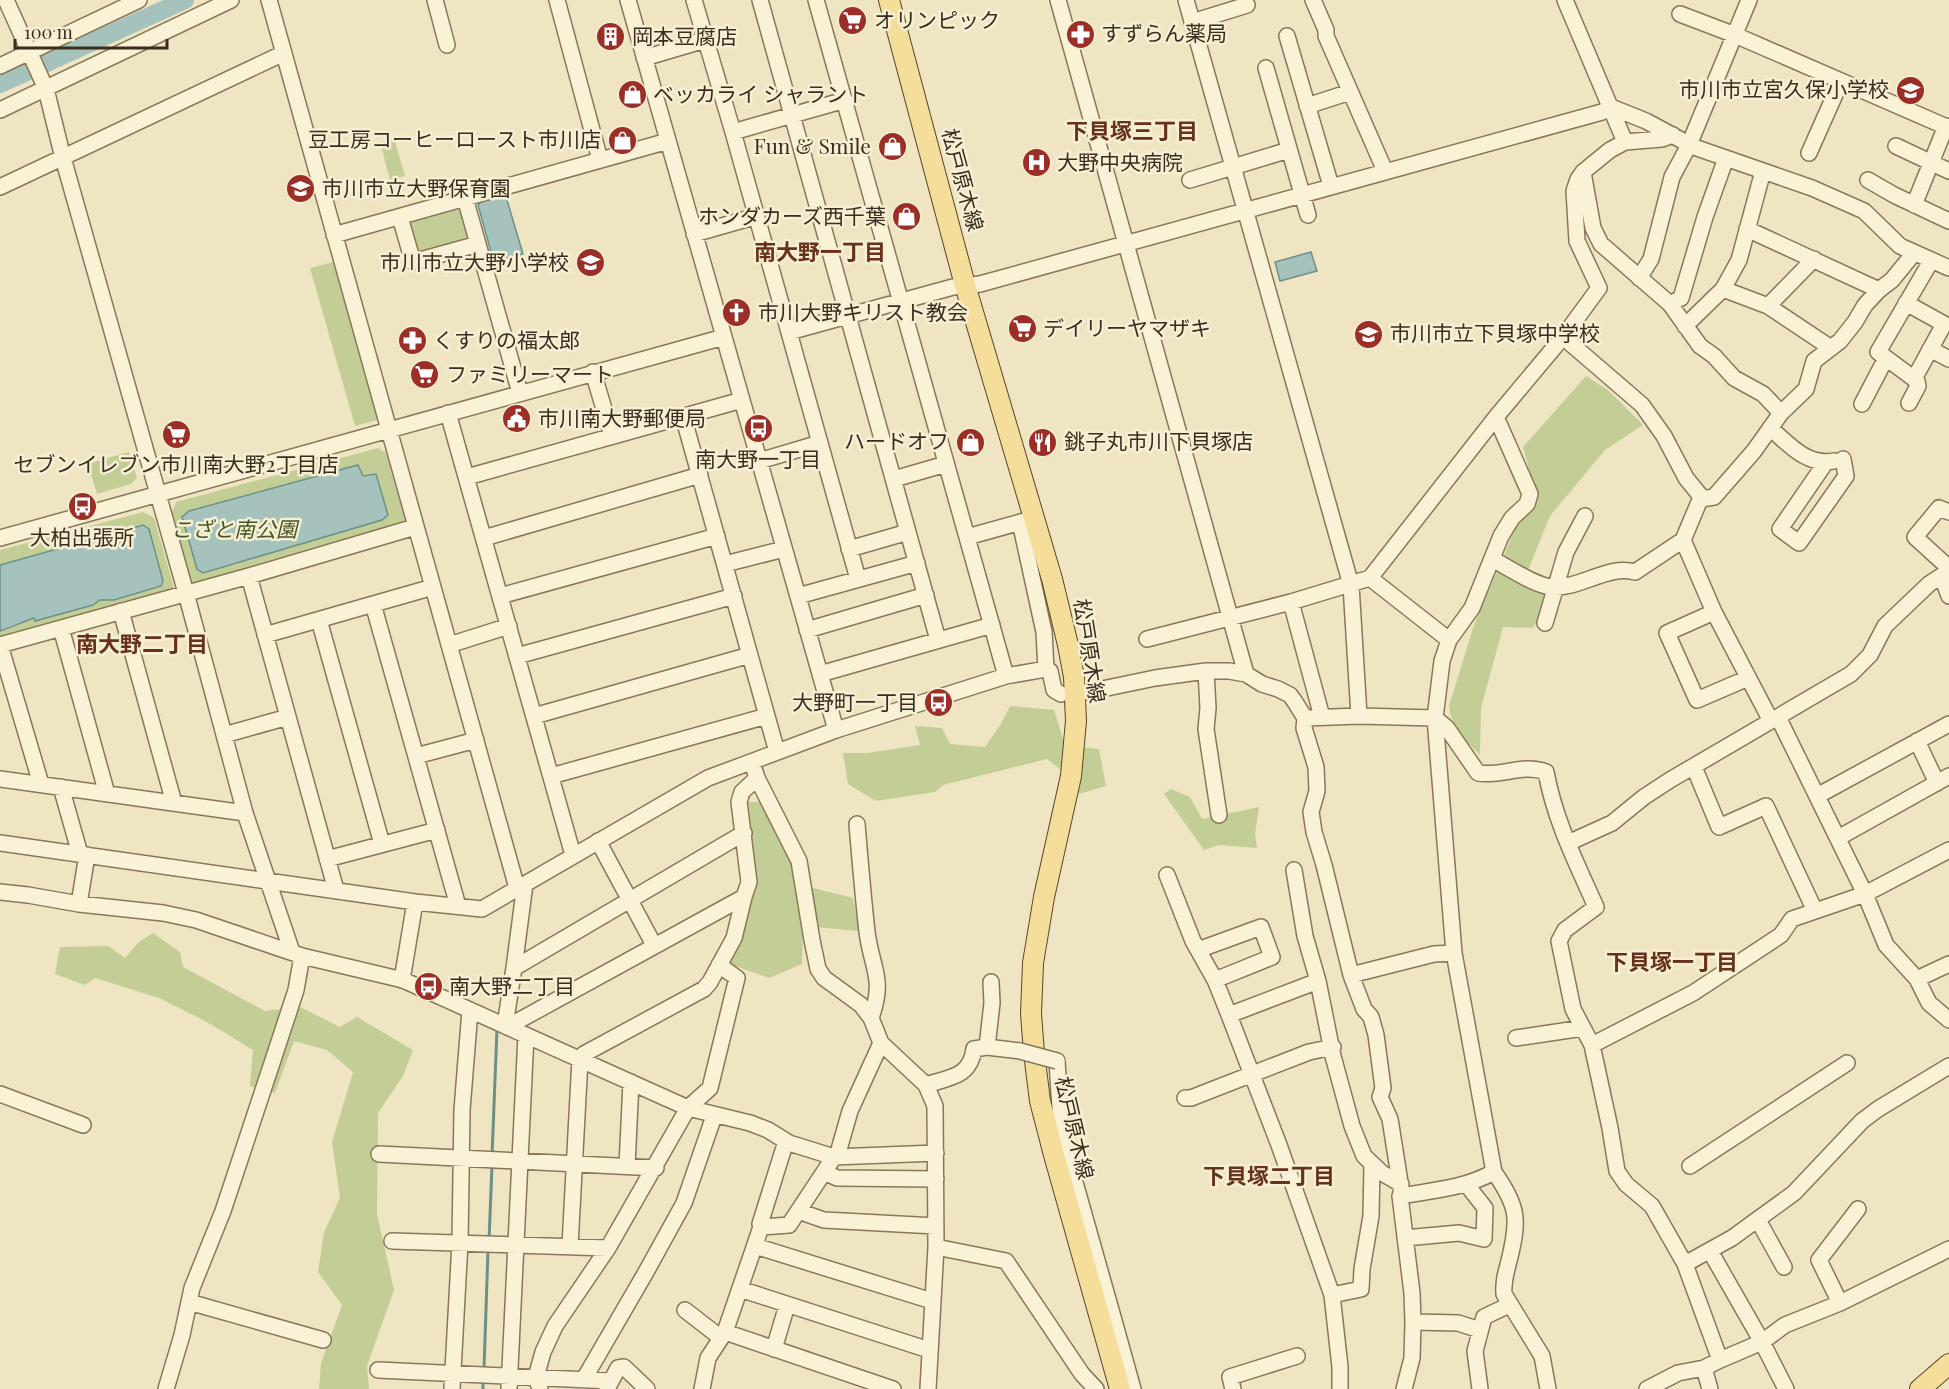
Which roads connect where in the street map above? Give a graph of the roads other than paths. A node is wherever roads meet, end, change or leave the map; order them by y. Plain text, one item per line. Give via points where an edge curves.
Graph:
1 (6, 0) edge
2 (139, 0) edge
3 (231, 0) edge
4 (269, 0) edge
5 (435, 0) edge
6 (557, 0) edge
7 (628, 0) edge
8 (694, 0) edge
9 (760, 0) edge
10 (816, 0) edge
11 (889, 0) edge
12 (1058, 0) edge
13 (1186, 0) edge
14 (1313, 0) edge
15 (1565, 0) edge
16 (1749, 0) edge
17 (1247, 5) dead end
18 (202, 6) edge
19 (1680, 14) dead end
20 (1192, 22) junction
21 (1735, 35) junction
22 (1287, 36) dead end
23 (705, 40) junction
24 (448, 45) dead end
25 (30, 51) junction
26 (284, 53) junction
27 (644, 58) junction
28 (0, 66) edge
29 (1266, 68) dead end
30 (1841, 81) junction
31 (46, 89) junction
32 (1350, 92) junction
33 (846, 100) junction
34 (1307, 106) junction
35 (1611, 107) junction
36 (0, 110) edge
37 (792, 115) junction
38 (1947, 127) edge
39 (733, 132) junction
40 (1673, 135) junction
41 (668, 141) junction
42 (1625, 142) junction
43 (1689, 145) junction
44 (1896, 146) dead end
45 (1289, 150) junction
46 (1809, 153) dead end
47 (63, 158) junction
48 (1726, 158) junction
49 (600, 160) junction
50 (1931, 163) junction
51 (1233, 168) junction
52 (1385, 171) junction
53 (1763, 171) junction
54 (1949, 171) edge
55 (1583, 172) junction
56 (1190, 180) dead end
57 (1868, 180) dead end
58 (1331, 186) junction
59 (0, 187) edge
60 (1301, 195) junction
61 (465, 198) junction
62 (1914, 205) junction
63 (1244, 211) junction
64 (1308, 215) dead end
65 (757, 216) junction
66 (400, 217) junction
67 (1949, 221) edge
68 (1747, 229) junction
69 (694, 234) junction
70 (334, 235) junction
71 (1126, 243) junction
72 (478, 244) junction
73 (1914, 253) junction
74 (1814, 259) junction
75 (1932, 261) junction
76 (1949, 268) edge
77 (1639, 278) junction
78 (965, 285) junction
79 (1723, 290) junction
80 (1879, 290) junction
81 (900, 301) junction
82 (1670, 303) junction
83 (1906, 303) junction
84 (1768, 306) junction
85 (848, 315) junction
86 (1685, 326) junction
87 (789, 332) junction
88 (724, 337) junction
89 (1563, 337) junction
90 (1831, 348) junction
91 (1930, 349) junction
92 (1887, 358) junction
93 (1949, 359) edge
94 (593, 372) junction
95 (1914, 379) junction
96 (520, 393) junction
97 (742, 400) junction
98 (1909, 403) dead end
99 (1862, 404) dead end
100 (448, 413) junction
101 (1781, 413) junction
102 (683, 416) junction
103 (1496, 417) junction
104 (1770, 428) junction
105 (388, 429) junction
106 (612, 436) junction
107 (820, 443) junction
108 (759, 461) junction
109 (1826, 462) junction
110 (946, 464) junction
111 (700, 475) junction
112 (467, 477) junction
113 (894, 479) junction
114 (157, 495) junction
115 (1703, 499) junction
116 (1949, 512) edge
117 (1585, 516) dead end
118 (1027, 520) junction
119 (415, 527) junction
120 (909, 532) junction
121 (717, 536) junction
122 (484, 537) junction
123 (967, 537) junction
124 (0, 538) edge
125 (1683, 540) junction
126 (784, 549) junction
127 (849, 549) junction
128 (1492, 559) junction
129 (917, 563) junction
130 (725, 564) junction
131 (1946, 572) edge
132 (249, 576) junction
133 (1370, 578) junction
134 (858, 579) junction
135 (1351, 585) junction
136 (432, 587) junction
137 (1556, 587) junction
138 (186, 593) junction
139 (926, 595) junction
140 (500, 596) junction
141 (734, 596) junction
142 (798, 596) junction
143 (1949, 596) edge
144 (1291, 602) junction
145 (373, 604) junction
146 (121, 611) junction
147 (1714, 612) junction
148 (1230, 616) junction
149 (319, 620) junction
150 (1545, 623) dead end
151 (992, 625) junction
152 (509, 626) junction
153 (61, 628) junction
154 (807, 630) junction
155 (265, 636) junction
156 (1147, 639) dead end
157 (938, 640) junction
158 (1449, 640) junction
159 (0, 645) edge
160 (449, 645) junction
161 (750, 655) junction
162 (517, 656) junction
163 (1046, 669) junction
164 (1206, 671) junction
165 (820, 674) junction
166 (1246, 674) junction
167 (1006, 676) junction
168 (1748, 678) junction
169 (1088, 692) dead end
170 (1061, 694) dead end
171 (534, 716) junction
172 (767, 716) junction
173 (1359, 716) junction
174 (288, 717) junction
175 (1322, 717) junction
176 (1305, 718) junction
177 (1435, 718) junction
178 (1775, 719) junction
179 (1949, 724) edge
180 (836, 729) junction
181 (224, 735) junction
182 (476, 740) junction
183 (1917, 741) junction
184 (777, 752) junction
185 (416, 756) junction
186 (752, 762) junction
187 (1694, 767) junction
188 (551, 776) junction
189 (757, 778) junction
190 (0, 779) edge
191 (1943, 779) edge
192 (40, 784) junction
193 (61, 787) junction
194 (107, 794) junction
195 (1817, 795) junction
196 (174, 803) junction
197 (245, 813) junction
198 (1219, 815) dead end
199 (856, 824) dead end
200 (437, 830) junction
201 (744, 833) junction
202 (1838, 838) junction
203 (598, 841) junction
204 (0, 843) edge
205 (1568, 843) junction
206 (382, 844) junction
207 (1949, 850) edge
208 (83, 854) junction
209 (573, 855) junction
210 (327, 859) junction
211 (1294, 870) dead end
212 (1167, 875) dead end
213 (268, 882) junction
214 (521, 886) junction
215 (336, 890) junction
216 (0, 892) edge
217 (1865, 894) junction
218 (744, 897) junction
219 (630, 900) junction
220 (415, 902) junction
221 (79, 904) junction
222 (458, 906) junction
223 (1815, 911) junction
224 (654, 945) junction
225 (1198, 950) junction
226 (1454, 953) junction
227 (297, 954) junction
228 (1949, 964) edge
229 (719, 965) junction
230 (514, 968) junction
231 (1351, 975) junction
232 (402, 980) junction
233 (1215, 980) junction
234 (1917, 980) junction
235 (991, 981) dead end
236 (1318, 981) junction
237 (470, 1010) junction
238 (1229, 1015) junction
239 (871, 1018) junction
240 (1949, 1020) edge
241 (506, 1026) junction
242 (1583, 1028) junction
243 (526, 1035) junction
244 (1516, 1038) dead end
245 (880, 1043) junction
246 (1593, 1045) junction
247 (987, 1047) junction
248 (1333, 1047) junction
249 (580, 1059) junction
250 (1847, 1063) dead end
251 (1949, 1066) edge
252 (1252, 1073) junction
253 (631, 1082) junction
254 (926, 1085) junction
255 (0, 1094) edge
256 (1185, 1098) dead end
257 (688, 1108) junction
258 (714, 1116) junction
259 (83, 1125) dead end
260 (786, 1141) junction
261 (936, 1153) junction
262 (379, 1154) dead end
263 (834, 1157) junction
264 (461, 1158) junction
265 (520, 1161) junction
266 (574, 1164) junction
267 (627, 1166) junction
268 (1372, 1166) junction
269 (1690, 1166) dead end
270 (656, 1167) junction
271 (824, 1172) junction
272 (1494, 1172) junction
273 (936, 1179) junction
274 (1467, 1185) junction
275 (1401, 1189) junction
276 (1858, 1209) dead end
277 (798, 1210) junction
278 (1758, 1220) junction
279 (936, 1226) junction
280 (761, 1227) junction
281 (1405, 1238) junction
282 (392, 1241) dead end
283 (460, 1242) junction
284 (517, 1244) junction
285 (570, 1246) junction
286 (755, 1246) junction
287 (936, 1247) junction
288 (608, 1248) junction
289 (1949, 1249) edge
290 (1710, 1251) junction
291 (1685, 1264) junction
292 (1784, 1267) dead end
293 (740, 1289) junction
294 (1332, 1295) junction
295 (932, 1301) junction
296 (189, 1302) junction
297 (1840, 1303) junction
298 (788, 1305) junction
299 (1509, 1305) junction
300 (685, 1310) dead end
301 (1107, 1319) junction
302 (1413, 1322) junction
303 (1480, 1330) junction
304 (723, 1335) junction
305 (323, 1340) dead end
306 (1762, 1342) junction
307 (774, 1349) junction
308 (929, 1350) junction
309 (1297, 1356) dead end
310 (1720, 1360) junction
311 (1949, 1364) edge
312 (1704, 1368) junction
313 (378, 1370) dead end
314 (453, 1373) junction
315 (584, 1379) junction
316 (510, 1382) edge
317 (538, 1383) edge
318 (609, 1385) edge
319 (166, 1389) edge
320 (452, 1389) edge
321 (647, 1389) edge
322 (702, 1389) edge
323 (893, 1389) edge
324 (928, 1389) edge
325 (1096, 1389) edge
326 (1120, 1389) edge
327 (1133, 1389) edge
328 (1233, 1389) edge
329 (1340, 1389) edge
330 (1404, 1389) edge
331 (1480, 1389) edge
332 (1548, 1389) edge
333 (1647, 1389) edge
334 (1710, 1389) edge
335 (1786, 1389) edge
336 (1920, 1389) edge

1 - 25 street
2 - 25 street
3 - 18 street
4 - 26 street
5 - 24 street
6 - 49 street
7 - 27 street
8 - 23 street
9 - 37 street
10 - 33 street
11 - 78 main road, 松戸原木線
12 - 71 street
13 - 20 street
14 - 32 street
15 - 35 street
16 - 21 street
17 - 20 street
18 - 31 street
19 - 21 street
20 - 51 street
21 - 30 street
21 - 43 street
22 - 34 street
23 - 27 street
23 - 39 street
25 - 28 street
25 - 31 street
26 - 47 street
26 - 70 street
27 - 41 street
29 - 45 street
30 - 38 street
30 - 46 street
31 - 36 street
31 - 47 street
32 - 34 street
32 - 52 street
33 - 37 street
33 - 81 street
34 - 58 street
35 - 40 street
35 - 42 street
35 - 52 street
37 - 39 street
37 - 85 street
38 - 50 street
39 - 65 street
40 - 42 street
40 - 43 street
41 - 49 street
41 - 69 street
42 - 55 street
43 - 48 street
43 - 77 street via 1672,177 1651,259
44 - 50 street
45 - 51 street
45 - 60 street
47 - 59 street
47 - 114 street
48 - 53 street
48 - 82 street via 1681,298
49 - 61 street
50 - 54 street
50 - 62 street
51 - 56 street
51 - 63 street
52 - 58 street
53 - 68 street
53 - 73 street via 1864,211 1900,246
55 - 77 street via 1593,228 1601,244
55 - 89 street via 1574,191 1575,229 1599,288
57 - 62 street
58 - 60 street
60 - 63 street
60 - 64 street
61 - 66 street
61 - 72 street
62 - 67 street
63 - 71 street
63 - 135 street
65 - 69 street
65 - 87 street
66 - 70 street
66 - 72 street via 413,262
68 - 74 street
68 - 79 street via 1739,260
69 - 88 street
70 - 105 street
71 - 78 street
71 - 148 street
72 - 96 street
73 - 75 street
73 - 80 street
74 - 80 street
74 - 84 street
75 - 76 street
75 - 83 street
77 - 82 street
78 - 81 street
78 - 118 main road, 松戸原木線
79 - 84 street
79 - 86 street
80 - 90 street
81 - 85 street
81 - 110 street
82 - 86 street
83 - 91 street via 1944,324
83 - 92 street via 1878,352
84 - 90 street
85 - 87 street
85 - 113 street
86 - 101 street via 1734,378 1763,394
87 - 107 street
88 - 94 street
88 - 97 street
89 - 103 street
89 - 115 street via 1642,405
90 - 101 street via 1814,361 1806,389
91 - 93 street
91 - 95 street
92 - 95 street
92 - 99 street
94 - 96 street
94 - 106 street
95 - 98 street via 1918,386
96 - 100 street
97 - 102 street
97 - 108 street
100 - 105 street
100 - 112 street
101 - 104 street
102 - 106 street
102 - 111 street
103 - 128 street via 1530,494 1527,504 1501,536
103 - 133 street
104 - 109 street via 1800,454
104 - 115 street via 1714,497
105 - 114 street
105 - 119 street
106 - 112 street
107 - 108 street
107 - 127 street
108 - 126 street
109 - 109 street via 1845,459 1846,476 1798,543 1780,529
110 - 113 street
110 - 123 street
111 - 121 street
111 - 122 street
112 - 122 street
113 - 120 street
114 - 124 street
114 - 138 street
115 - 125 street
116 - 131 street via 1939,508 1915,537
117 - 137 street via 1566,552
118 - 123 street
118 - 163 street
118 - 301 main road, 松戸原木線 via 1052,579 1074,677 1076,721 1071,776 1033,963 1034,1053 1040,1101
119 - 132 street
119 - 136 street
120 - 127 street
120 - 129 street
121 - 130 street
121 - 140 street
122 - 140 street
123 - 151 street
125 - 137 street via 1635,572 1625,569
125 - 147 street
126 - 130 street
126 - 142 street
127 - 134 street
128 - 137 street via 1545,586
128 - 158 street via 1472,608
129 - 134 street
129 - 139 street
130 - 141 street
131 - 143 street
131 - 178 street via 1885,626 1870,655 1851,674
132 - 138 street
132 - 155 street
133 - 135 street
133 - 158 street
134 - 142 street
135 - 144 street
135 - 173 street
136 - 145 street
136 - 160 street
137 - 150 street
138 - 146 street
138 - 181 street
139 - 154 street
139 - 157 street
140 - 152 street
141 - 161 street
141 - 162 street
142 - 154 street
144 - 148 street
144 - 175 street
145 - 149 street
145 - 185 street
146 - 153 street
146 - 196 street
147 - 168 street
147 - 168 street via 1667,633 1697,700
148 - 156 street
148 - 166 street
149 - 155 street
149 - 206 street
151 - 157 street
151 - 167 street
152 - 160 street
152 - 162 street
153 - 159 street
153 - 194 street
154 - 165 street
155 - 174 street
157 - 165 street
158 - 177 street via 1442,661
159 - 192 street
160 - 182 street
161 - 171 street
161 - 172 street
162 - 171 street
163 - 167 street
163 - 170 street via 1050,671 1054,690
164 - 166 street
164 - 169 street
164 - 198 street via 1206,729
165 - 180 street
166 - 176 street via 1290,695
167 - 180 street
168 - 178 street
171 - 188 street
172 - 184 street
172 - 188 street
173 - 175 street
173 - 177 street
174 - 181 street
174 - 210 street
175 - 176 street
176 - 231 street via 1304,728 1316,767 1317,791 1311,812 1314,832
177 - 205 street via 1478,773 1536,768 1546,772 1559,825
177 - 226 street
178 - 187 street
178 - 195 street
179 - 183 street
180 - 184 street
181 - 197 street
182 - 185 street
182 - 214 street
183 - 191 street
183 - 195 street
184 - 186 street
185 - 200 street
186 - 189 street
186 - 203 street via 708,778
187 - 205 street via 1644,797 1612,823
187 - 223 street via 1719,826 1766,806
188 - 209 street
189 - 201 street via 742,792 739,802
189 - 239 street via 799,861 818,969
190 - 192 street
191 - 202 street
192 - 193 street
193 - 194 street
193 - 208 street
194 - 196 street
195 - 202 street
196 - 197 street
197 - 213 street
199 - 239 street via 868,935 879,984
200 - 206 street
200 - 222 street
201 - 218 street via 749,882
201 - 219 street
202 - 217 street
203 - 209 street
203 - 219 street
204 - 208 street
205 - 242 street via 1596,907 1566,930 1559,941 1573,1009
206 - 210 street
207 - 217 street
208 - 213 street
208 - 221 street
209 - 214 street
210 - 215 street
211 - 236 street via 1305,936
212 - 225 street
213 - 215 street
213 - 227 street
214 - 222 street via 482,909
214 - 230 street
215 - 220 street
216 - 221 street
217 - 223 street
217 - 234 street via 1886,945
218 - 224 street
218 - 229 street via 734,938
219 - 224 street
219 - 230 street
220 - 222 street
220 - 232 street
221 - 227 street via 185,917
223 - 246 street via 1792,919 1781,935 1693,993
224 - 241 street
225 - 233 street
225 - 233 street via 1261,927 1272,957
226 - 231 street via 1424,956
226 - 272 street
227 - 232 street
227 - 296 street via 296,990
228 - 234 street
229 - 249 street via 704,989
229 - 257 street via 737,978 710,1088
230 - 241 street
231 - 275 street via 1376,1035 1383,1088 1380,1097 1389,1119
232 - 237 street
233 - 238 street
234 - 240 street via 1929,1003
235 - 247 street
236 - 238 street
236 - 248 street
237 - 241 street
237 - 264 street
238 - 252 street
239 - 245 street
241 - 243 street
242 - 244 street
242 - 246 street
243 - 249 street
243 - 265 street
245 - 254 street
245 - 263 street
246 - 291 street via 1617,1171 1652,1206
247 - 254 street via 974,1049 967,1069
247 - 301 street, bridge via 1057,1061 1065,1147
248 - 252 street
248 - 268 street via 1352,1126
249 - 253 street
249 - 266 street
250 - 269 street
251 - 278 street via 1870,1115 1794,1193
252 - 256 street
252 - 294 street
253 - 257 street
253 - 267 street
254 - 261 street via 935,1106
255 - 259 street
257 - 258 street
257 - 270 street
258 - 260 street via 768,1130
258 - 315 street via 684,1203
260 - 263 street
260 - 280 street
261 - 263 street
261 - 273 street
262 - 264 street
263 - 271 street
264 - 265 street
264 - 283 street
265 - 266 street
265 - 284 street
266 - 267 street
266 - 285 street
267 - 270 street
268 - 275 street
268 - 294 street via 1371,1216 1361,1289
270 - 288 street
271 - 273 street via 837,1178
271 - 277 street
272 - 274 street
272 - 299 street via 1516,1211 1515,1242 1504,1284
273 - 279 street
274 - 275 street
274 - 281 street via 1485,1208 1484,1239 1459,1233
275 - 281 street
276 - 297 street via 1819,1260
277 - 279 street via 824,1220
277 - 280 street via 789,1225
278 - 290 street
278 - 292 street
279 - 287 street
280 - 286 street
281 - 302 street
282 - 283 street
283 - 284 street
283 - 314 street
284 - 285 street
284 - 316 street
285 - 288 street
286 - 293 street
286 - 295 street
287 - 295 street
287 - 325 street via 1006,1261
288 - 317 street via 555,1326 543,1352
289 - 297 street
290 - 291 street
290 - 306 street
291 - 310 street
293 - 298 street
293 - 304 street
294 - 329 street
295 - 308 street
296 - 305 street
296 - 319 street
297 - 306 street via 1785,1325
298 - 307 street
298 - 308 street
299 - 303 street via 1484,1317
299 - 332 street via 1542,1356
300 - 304 street
301 - 326 main road, 松戸原木線
301 - 327 street
302 - 303 street via 1458,1323
302 - 330 street via 1412,1358
303 - 331 street via 1475,1360
304 - 307 street
304 - 322 street via 708,1358
306 - 310 street
306 - 335 street
307 - 323 street
308 - 324 street
309 - 328 street via 1230,1377
310 - 312 street
311 - 336 main road
312 - 333 street via 1678,1373
312 - 334 street
313 - 314 street
314 - 316 street
314 - 320 street
315 - 317 street
315 - 318 street
316 - 317 street
318 - 321 street via 618,1368 624,1367

